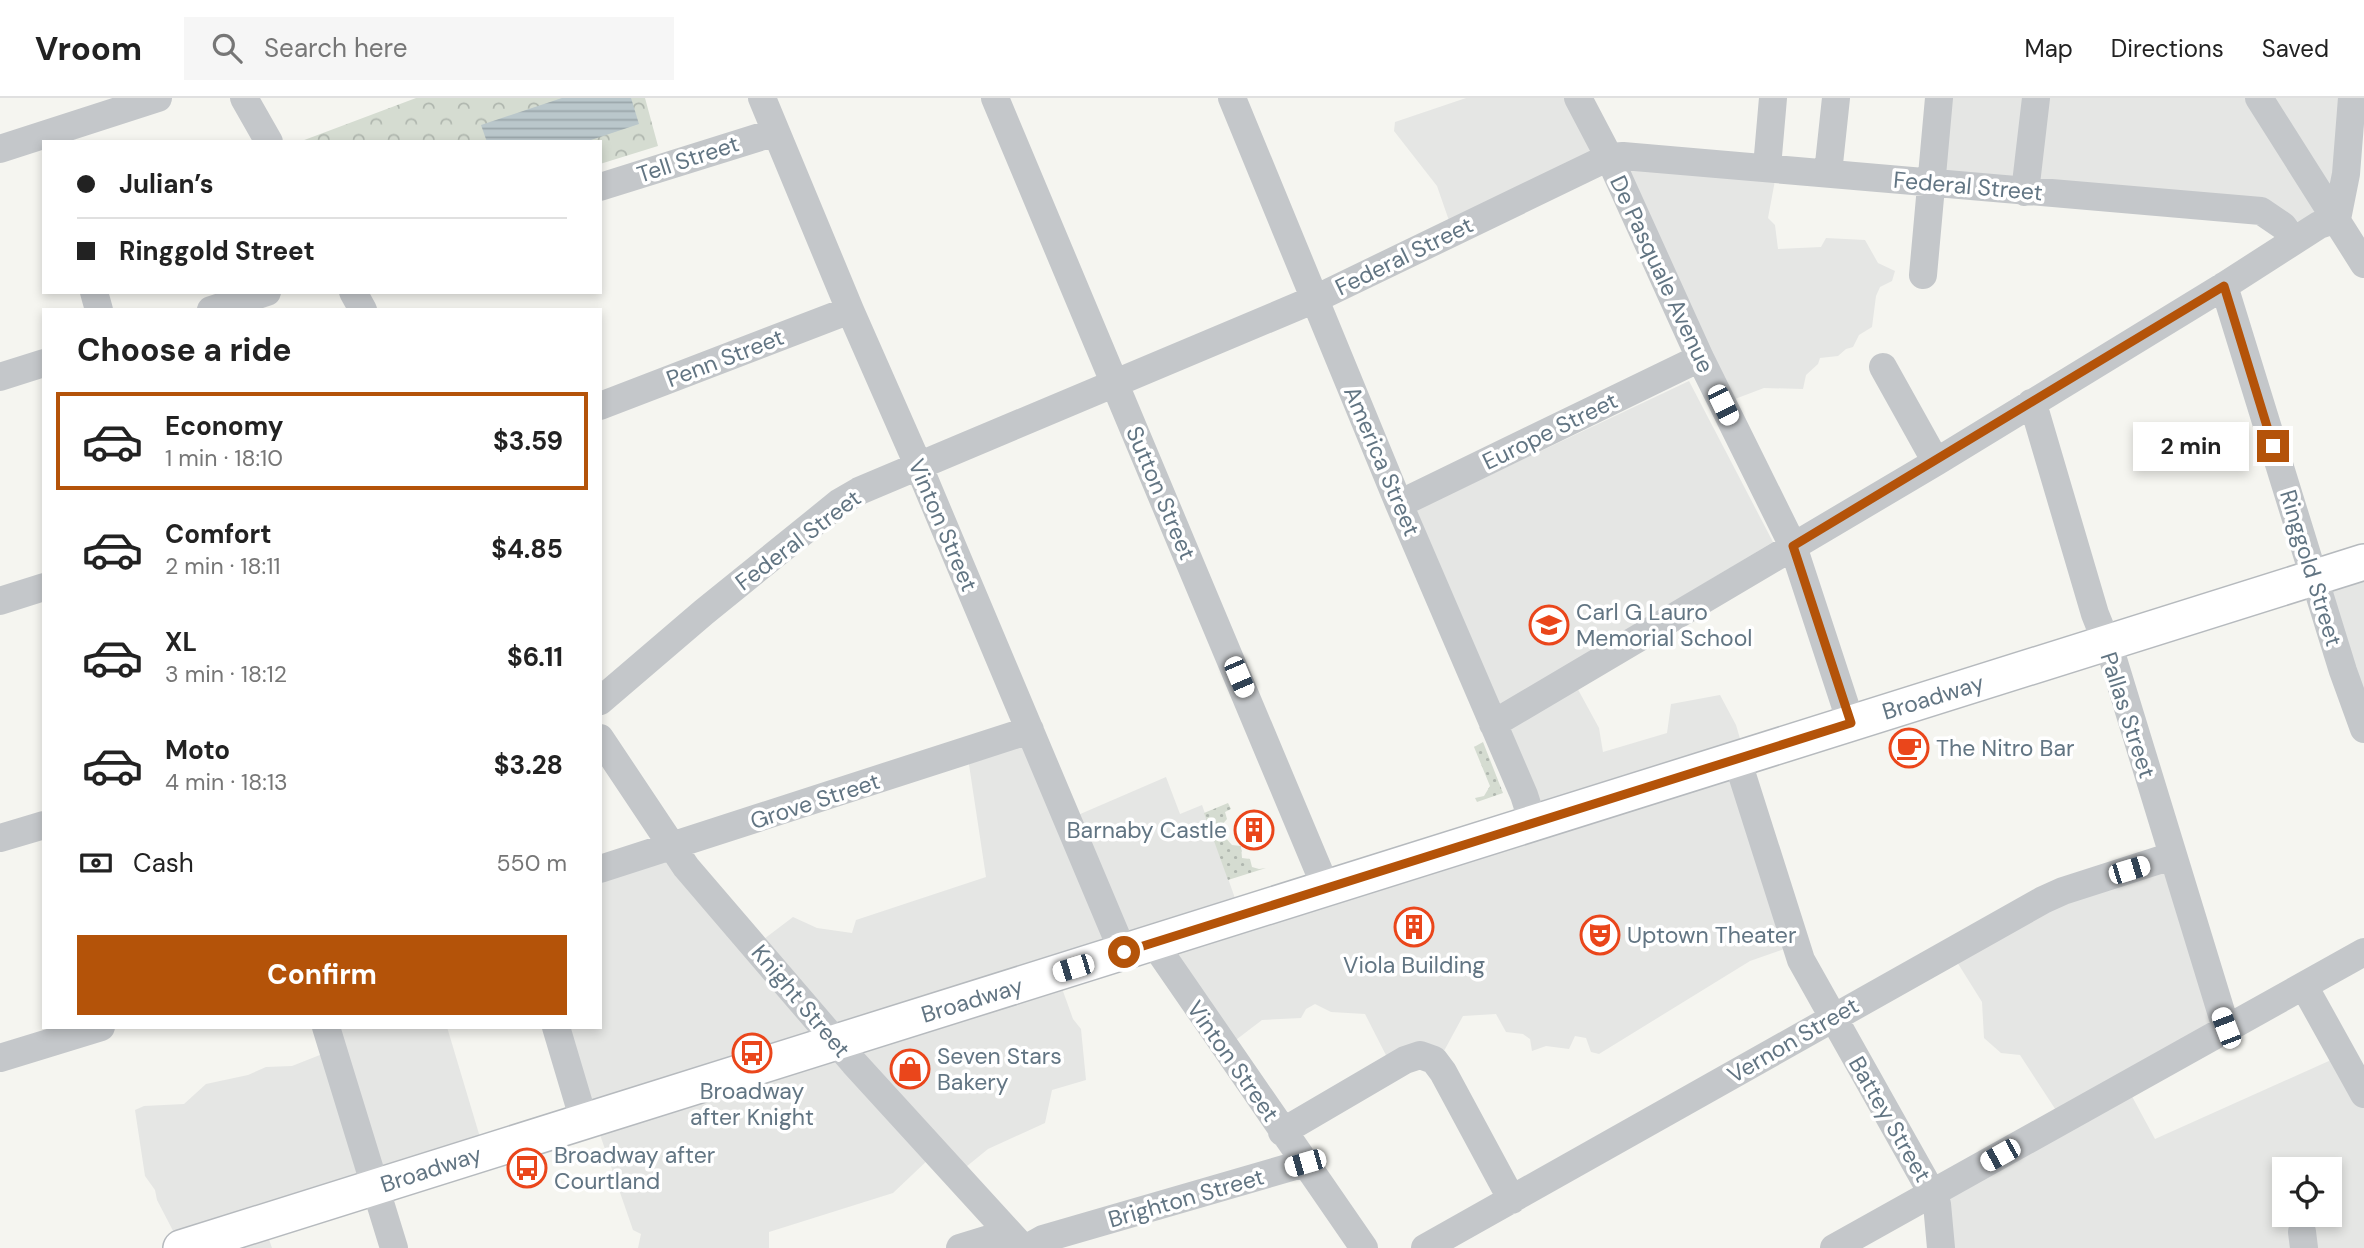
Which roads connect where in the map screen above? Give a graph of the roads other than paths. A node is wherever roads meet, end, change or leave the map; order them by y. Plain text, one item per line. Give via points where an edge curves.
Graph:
1 (158, 98) edge
2 (244, 98) edge
3 (762, 98) edge
4 (995, 98) edge
5 (1232, 98) edge
6 (1578, 98) edge
7 (1773, 98) edge
8 (1836, 98) edge
9 (1939, 98) edge
10 (2036, 98) edge
11 (2259, 98) edge
12 (2352, 98) edge
13 (776, 132) junction
14 (45, 138) edge
15 (268, 140) edge
16 (0, 149) edge
17 (1609, 157) junction
18 (1767, 167) junction
19 (1828, 173) junction
20 (1930, 183) junction
21 (602, 186) edge
22 (2025, 192) junction
23 (2351, 222) edge
24 (2294, 241) junction
25 (2364, 264) edge
26 (1923, 275) dead end
27 (2224, 286) junction
28 (261, 294) edge
29 (1315, 299) junction
30 (217, 308) edge
31 (849, 310) junction
32 (1700, 358) junction
33 (42, 364) edge
34 (1883, 367) dead end
35 (0, 376) edge
36 (1115, 383) junction
37 (2031, 402) junction
38 (602, 405) edge
39 (1936, 462) junction
40 (919, 467) junction
41 (1399, 504) junction
42 (1793, 546) junction
43 (2364, 562) edge
44 (2314, 578) junction
45 (42, 588) edge
46 (0, 601) edge
47 (2105, 643) junction
48 (602, 699) edge
49 (1851, 723) junction
50 (1493, 724) junction
51 (1030, 730) junction
52 (2364, 730) edge
53 (602, 741) edge
54 (1737, 759) junction
55 (1533, 823) junction
56 (42, 826) edge
57 (0, 838) edge
58 (671, 848) junction
59 (2172, 856) junction
60 (602, 868) edge
61 (1326, 888) junction
62 (1138, 947) junction
63 (2364, 952) edge
64 (2304, 986) junction
65 (1833, 1018) junction
66 (2226, 1028) junction
67 (94, 1029) edge
68 (327, 1029) edge
69 (557, 1029) edge
70 (836, 1042) junction
71 (0, 1058) edge
72 (2363, 1089) edge
73 (584, 1121) junction
74 (1282, 1132) junction
75 (1305, 1163) junction
76 (375, 1187) junction
77 (1932, 1193) junction
78 (1512, 1200) junction
79 (1020, 1243) edge
80 (181, 1248) edge
81 (394, 1248) edge
82 (960, 1248) edge
83 (1364, 1248) edge
84 (1425, 1248) edge
85 (1834, 1248) edge
86 (1941, 1248) edge

1 - 14 street
2 - 15 street
3 - 13 street, Vinton Street
4 - 36 street, Sutton Street
5 - 29 street, America Street
6 - 17 street, De Pasquale Avenue
7 - 18 street
8 - 19 street
9 - 20 street
10 - 22 street
11 - 23 street
12 - 23 street via 2346,174
13 - 21 street, Tell Street
13 - 31 street, Vinton Street
14 - 16 street
17 - 18 street, Federal Street
17 - 29 street, Federal Street
17 - 32 street, De Pasquale Avenue
18 - 19 street, Federal Street
19 - 20 street, Federal Street
20 - 22 street, Federal Street
20 - 26 street
22 - 24 street, Federal Street via 2261,211 2283,226
23 - 24 street via 2319,225
23 - 25 street
24 - 27 street
27 - 37 street
27 - 44 street, Ringgold Street
28 - 30 street
29 - 36 street, Federal Street
29 - 41 street, America Street
31 - 38 street, Penn Street
31 - 40 street, Vinton Street
32 - 41 street, Europe Street
32 - 42 street, De Pasquale Avenue
33 - 35 street
34 - 39 street
36 - 40 street, Federal Street
36 - 61 street, Sutton Street
37 - 39 street
37 - 47 street, Pallas Street
39 - 42 street
40 - 48 street, Federal Street via 840,502
40 - 51 street, Vinton Street
41 - 50 street, America Street
42 - 49 street, De Pasquale Avenue
42 - 50 street
43 - 44 main road, Broadway
44 - 47 main road, Broadway
44 - 52 street, Ringgold Street
45 - 46 street
47 - 49 main road, Broadway
47 - 59 street, Pallas Street
49 - 54 main road, Broadway
50 - 55 street, America Street
51 - 58 street, Grove Street
51 - 62 street, Vinton Street
53 - 58 street, Knight Street
54 - 55 main road, Broadway
54 - 65 street, Battey Street via 1794,943
55 - 61 main road, Broadway
56 - 57 street
58 - 60 street, Grove Street
58 - 70 street, Knight Street
59 - 65 street, Vernon Street via 2043,900
59 - 66 street, Pallas Street
61 - 62 main road, Broadway
62 - 70 main road, Broadway
62 - 74 street, Vinton Street
63 - 64 street
64 - 66 street
64 - 72 street
65 - 77 street, Battey Street
65 - 78 street, Vernon Street
66 - 77 street
67 - 71 street
68 - 76 street
69 - 73 street
70 - 73 main road, Broadway
70 - 79 street, Knight Street
73 - 76 main road, Broadway
74 - 75 street, Vinton Street
74 - 78 street via 1420,1055 1434,1060 1443,1072
75 - 79 street, Brighton Street
75 - 83 street, Vinton Street
76 - 80 main road, Broadway
76 - 81 street
77 - 85 street
77 - 86 street, Battey Street
78 - 84 street, Vernon Street
79 - 82 street, Brighton Street

